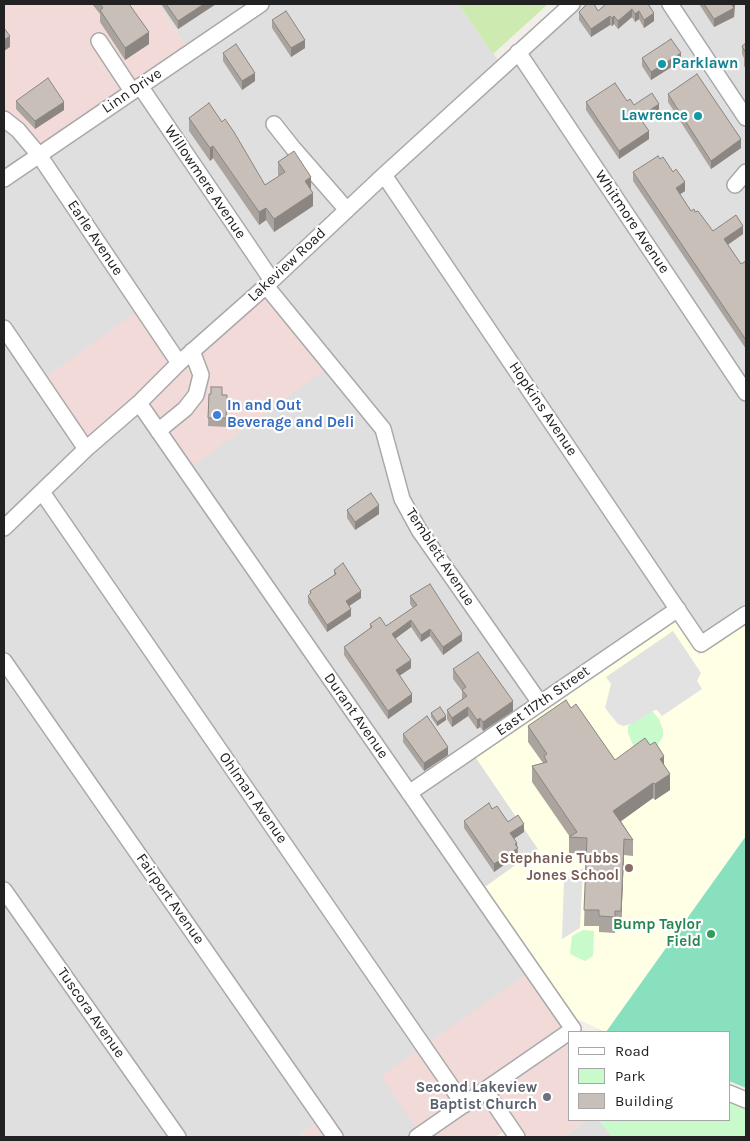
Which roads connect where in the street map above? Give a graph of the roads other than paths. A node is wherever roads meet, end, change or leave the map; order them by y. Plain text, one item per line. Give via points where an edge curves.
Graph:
1 (261, 4) edge
2 (572, 4) edge
3 (670, 4) edge
4 (99, 41) dead end
5 (518, 52) junction
6 (136, 88) junction
7 (746, 118) edge
8 (4, 119) edge
9 (274, 124) dead end
10 (39, 155) junction
11 (746, 172) edge
12 (384, 175) junction
13 (4, 178) edge
14 (735, 185) dead end
15 (347, 210) junction
16 (268, 283) junction
17 (4, 328) edge
18 (192, 352) junction
19 (179, 363) junction
20 (746, 393) edge
21 (139, 404) junction
22 (158, 431) junction
23 (86, 449) junction
24 (42, 492) junction
25 (4, 528) edge
26 (678, 609) junction
27 (746, 614) edge
28 (4, 661) edge
29 (540, 703) junction
30 (409, 792) junction
31 (4, 890) edge
32 (572, 1031) edge
33 (568, 1035) edge
34 (485, 1090) junction
35 (730, 1093) edge
36 (746, 1100) edge
37 (464, 1105) junction
38 (178, 1137) edge
39 (335, 1137) edge
40 (418, 1137) edge
41 (517, 1137) edge

1 - 6 street, Linn Drive
2 - 5 street, Lakeview Road
3 - 7 street
4 - 6 street, Willowmere Avenue
5 - 12 street, Lakeview Road
5 - 20 street, Whitmore Avenue
6 - 10 street, Linn Drive
6 - 16 street, Willowmere Avenue
8 - 10 street, Earle Avenue
9 - 15 street
10 - 13 street, Linn Drive
10 - 19 street, Earle Avenue
11 - 14 street
12 - 15 street, Lakeview Road
12 - 26 street, Hopkins Avenue
15 - 16 street, Lakeview Road
16 - 18 street, Lakeview Road
16 - 29 street, Temblett Avenue via 383,429 402,499 419,530
17 - 23 street
18 - 19 street, Lakeview Road
18 - 22 street via 202,375 196,395 185,409
19 - 21 street, Lakeview Road
21 - 22 street, Durant Avenue
21 - 23 street, Lakeview Road
22 - 30 street, Durant Avenue
23 - 24 street, Lakeview Road
24 - 25 street, Lakeview Road
24 - 37 street, Ohlman Avenue
26 - 27 street, Hopkins Avenue via 701,644
26 - 29 street, East 117th Street
28 - 39 street, Fairport Avenue
29 - 30 street, East 117th Street
30 - 32 street, Durant Avenue
31 - 38 street, Tuscora Avenue
33 - 34 street
34 - 37 street
34 - 41 street
35 - 36 street
37 - 40 street

